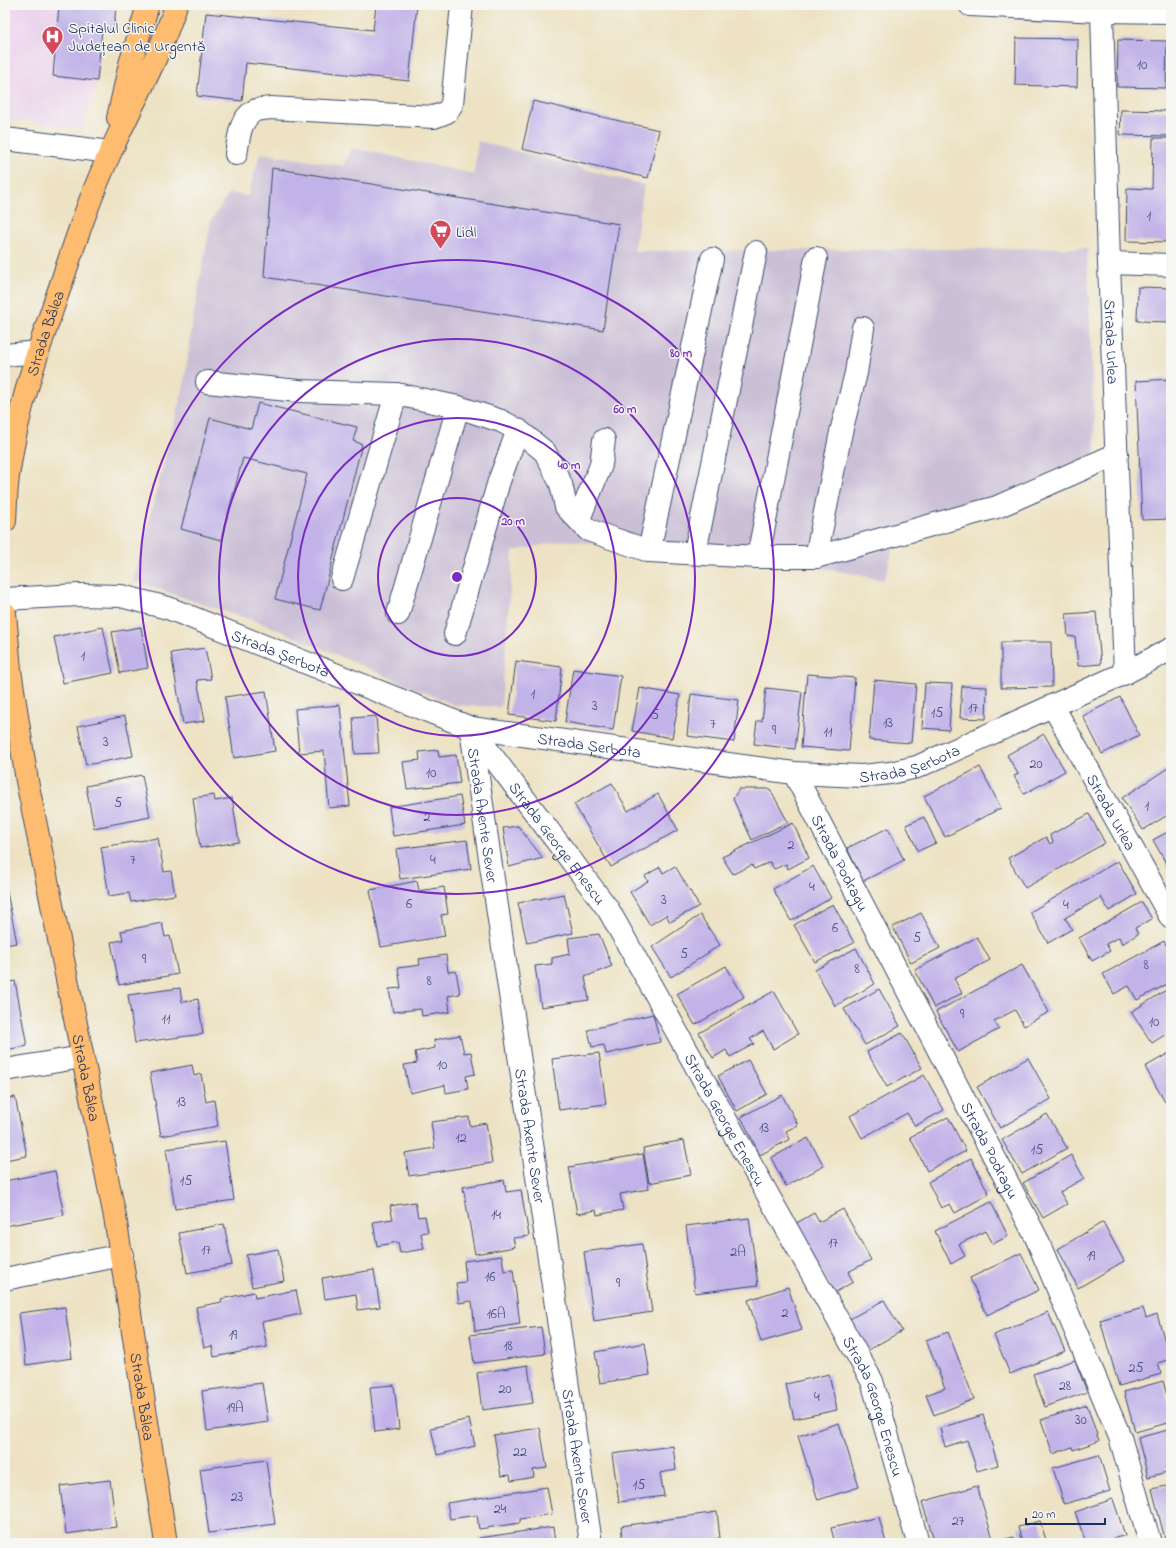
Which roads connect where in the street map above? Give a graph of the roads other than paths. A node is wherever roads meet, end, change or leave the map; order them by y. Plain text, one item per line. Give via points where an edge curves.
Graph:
1 (148, 5) edge
2 (176, 5) edge
3 (462, 5) edge
4 (970, 5) edge
5 (1102, 11) junction
6 (1171, 12) edge
7 (5, 139) edge
8 (110, 152) junction
9 (236, 154) dead end
10 (756, 252) dead end
11 (816, 258) dead end
12 (712, 259) dead end
13 (1109, 263) junction
14 (1171, 265) edge
15 (863, 328) dead end
16 (38, 352) junction
17 (5, 355) edge
18 (207, 382) dead end
19 (396, 394) junction
20 (458, 407) junction
21 (518, 430) junction
22 (604, 440) dead end
23 (1117, 454) junction
24 (578, 520) junction
25 (5, 521) edge
26 (650, 551) junction
27 (694, 552) junction
28 (758, 557) junction
29 (816, 558) junction
30 (342, 579) dead end
31 (5, 599) edge
32 (5, 613) edge
33 (398, 614) dead end
34 (455, 634) dead end
35 (1171, 650) edge
36 (7, 671) edge
37 (1125, 673) junction
38 (1053, 706) junction
39 (471, 728) junction
40 (794, 773) junction
41 (1171, 918) edge
42 (82, 1057) junction
43 (5, 1070) edge
44 (122, 1255) junction
45 (5, 1279) edge
46 (166, 1543) edge
47 (591, 1543) edge
48 (918, 1543) edge
49 (1150, 1543) edge

1 - 8 main road via 130,64
2 - 8 main road via 149,73
3 - 9 street via 452,104 447,112 434,117 270,108 254,111 244,121 239,133
4 - 5 street
5 - 6 street
5 - 13 street, Strada Urlea
7 - 8 street
8 - 16 main road, Strada Bâlea
10 - 27 street
11 - 28 street
12 - 26 street
13 - 14 street
13 - 23 street, Strada Urlea
15 - 29 street via 856,373 841,432
16 - 17 street
16 - 25 main road, Strada Bâlea via 19,415 8,470
18 - 19 street via 299,391
19 - 20 street
19 - 30 street
20 - 21 street via 501,421
20 - 33 street
21 - 24 street via 545,452 561,484 566,506
21 - 34 street via 499,481
22 - 24 street via 601,465
23 - 29 street via 997,507
23 - 37 street, Strada Urlea
24 - 26 street via 588,530
26 - 27 street
27 - 28 street
28 - 29 street
31 - 39 street, Strada Șerbota via 79,595 121,596 168,608
32 - 36 main road, Strada Bâlea
35 - 37 street, Strada Șerbota
36 - 42 main road, Strada Bâlea
37 - 38 street, Strada Șerbota
38 - 40 street, Strada Șerbota via 918,767 862,776
38 - 41 street, Strada Urlea
39 - 40 street, Strada Șerbota
39 - 47 street, Strada Axente Sever
39 - 48 street, Strada George Enescu via 608,909 872,1381
40 - 49 street, Strada Podragu via 1036,1237 1120,1437
42 - 43 street
42 - 44 main road, Strada Bâlea
44 - 45 street
44 - 46 main road, Strada Bâlea

